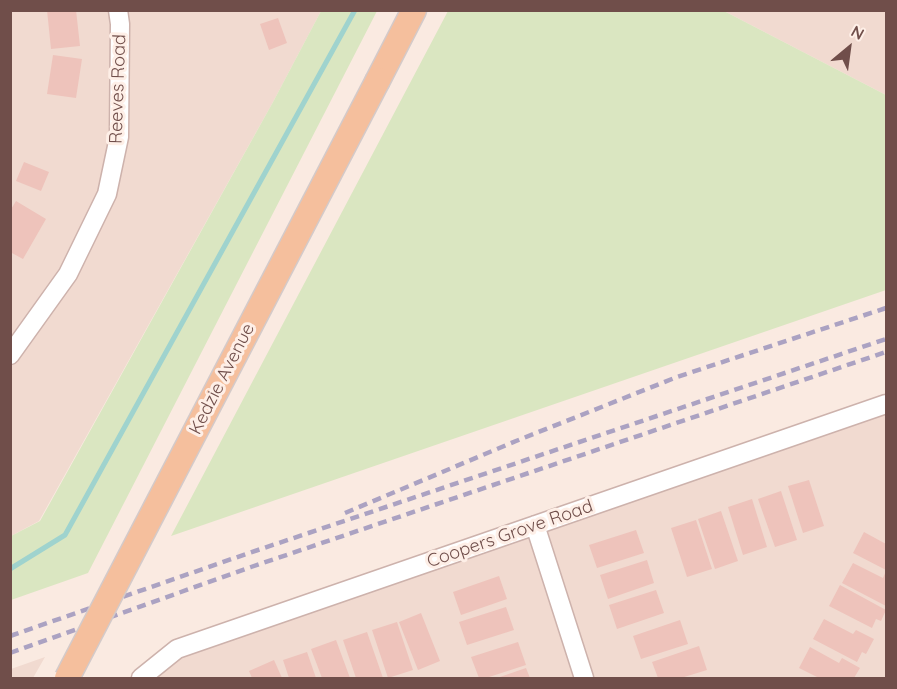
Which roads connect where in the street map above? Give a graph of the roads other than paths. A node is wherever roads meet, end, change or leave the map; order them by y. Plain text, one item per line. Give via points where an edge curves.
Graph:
1 (118, 10) edge
2 (414, 10) edge
3 (10, 355) edge
4 (886, 404) edge
5 (535, 525) junction
6 (67, 678) edge
7 (141, 678) edge
8 (584, 678) edge

1 - 3 street, Reeves Road via 119,137 107,194 68,274
2 - 6 main road, Kedzie Avenue, bridge
4 - 5 street, Coopers Grove Road
5 - 7 street, Coopers Grove Road via 177,650
5 - 8 street

